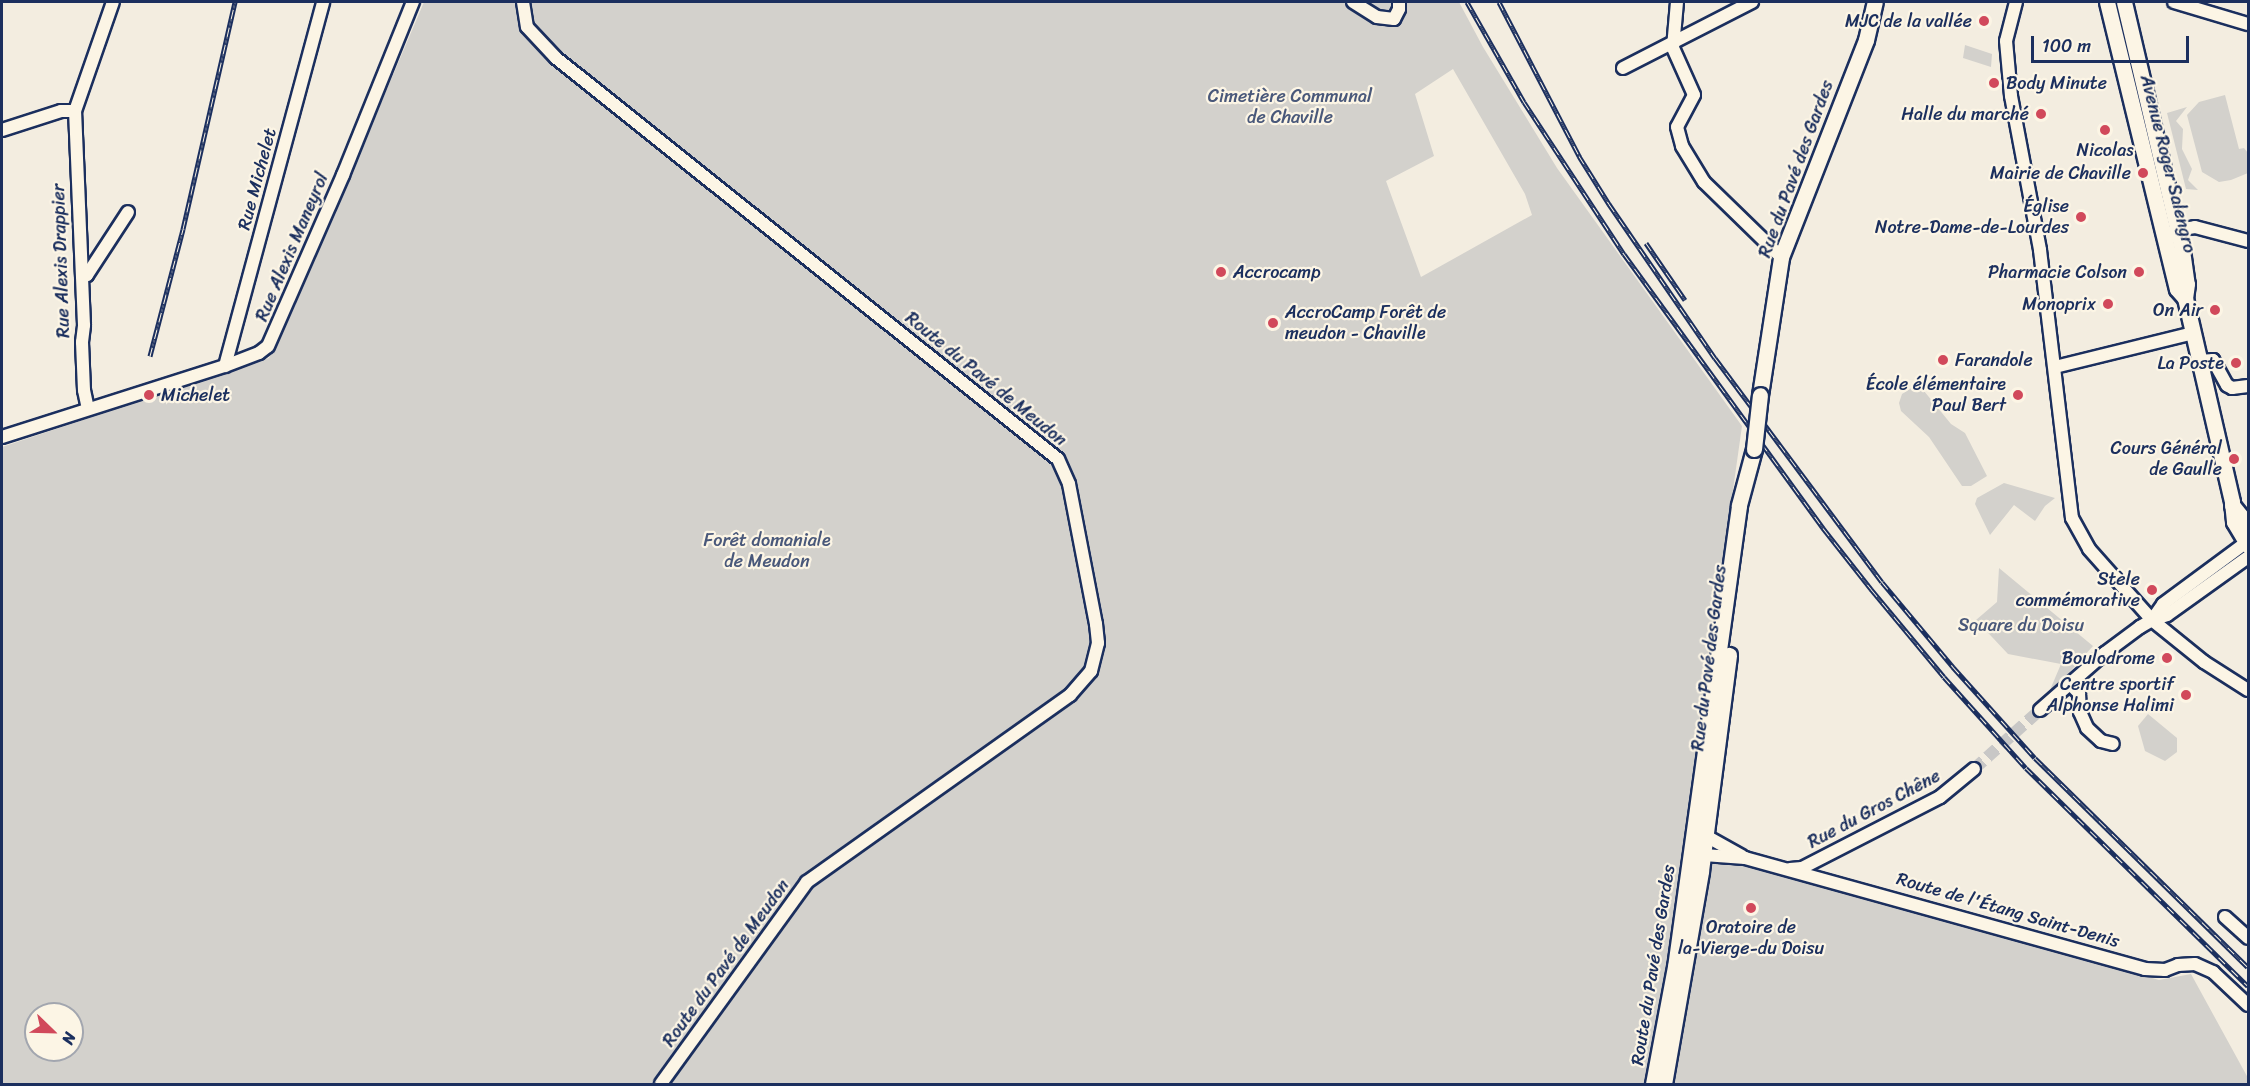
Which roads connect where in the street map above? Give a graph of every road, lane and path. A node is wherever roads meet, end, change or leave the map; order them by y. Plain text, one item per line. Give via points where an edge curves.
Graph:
1 (113, 2) edge
2 (323, 2) edge
3 (413, 2) edge
4 (523, 2) edge
5 (1353, 2) edge
6 (1399, 2) edge
7 (1677, 2) edge
8 (1752, 2) edge
9 (2016, 2) edge
10 (2107, 2) edge
11 (2124, 2) edge
12 (2174, 2) edge
13 (1873, 5) edge
14 (2248, 24) edge
15 (1673, 42) junction
16 (1623, 68) dead end
17 (75, 111) junction
18 (2, 130) edge
19 (128, 212) dead end
20 (2177, 230) junction
21 (2248, 241) edge
22 (2167, 242) junction
23 (1781, 256) junction
24 (82, 276) junction
25 (2185, 298) junction
26 (2193, 333) junction
27 (2200, 361) junction
28 (225, 366) junction
29 (2055, 368) junction
30 (2248, 386) edge
31 (88, 409) junction
32 (2, 438) edge
33 (2232, 505) junction
34 (2248, 525) edge
35 (2248, 546) edge
36 (2152, 620) junction
37 (2070, 684) junction
38 (2248, 690) edge
39 (2040, 710) tunnel mouth
40 (2113, 744) dead end
41 (1974, 769) tunnel mouth
42 (1700, 835) junction
43 (1697, 853) junction
44 (1745, 858) junction
45 (1786, 869) junction
46 (2225, 917) dead end
47 (2248, 938) edge
48 (2248, 1005) edge
49 (662, 1084) edge
50 (1653, 1084) edge
51 (1664, 1084) edge

1 - 17 street
2 - 28 street, Rue Michelet
3 - 28 street, Rue Alexis Maneyrol via 392,60 268,346
4 - 49 street, Route du Pavé de Meudon via 527,27 556,58 1058,459 1069,484 1096,624 1098,643 1091,671 1070,695 807,882
5 - 6 street via 1377,17 1394,19
7 - 15 street
8 - 15 street
9 - 29 street via 2006,41 2011,96 2040,250
10 - 22 main road, Avenue Roger Salengro
11 - 20 main road, Avenue Roger Salengro
12 - 14 street
13 - 23 main road, Rue du Pavé des Gardes via 1866,40
15 - 16 street
15 - 23 street via 1694,95 1677,127 1682,146 1704,182
17 - 18 street via 61,111
17 - 24 street, Rue Alexis Drappier
19 - 24 street via 87,275
20 - 21 street via 2195,227
20 - 22 street
20 - 25 main road, Avenue Roger Salengro via 2187,284
22 - 25 main road, Avenue Roger Salengro via 2177,289
23 - 42 main road, Rue du Pavé des Gardes, bridge via 1754,449 1739,505
24 - 31 street, Rue Alexis Drappier via 84,390
25 - 26 main road, Avenue Roger Salengro
26 - 27 main road, Avenue Roger Salengro
26 - 29 street
27 - 30 street via 2213,360 2232,388
27 - 33 main road, Avenue Roger Salengro
28 - 31 street, Rue Alexis Maneyrol
29 - 36 street via 2066,480 2079,534
31 - 32 street, Rue Alexis Maneyrol
33 - 34 main road, Avenue Roger Salengro
33 - 35 main road, Avenue Roger Salengro via 2234,522
35 - 36 street via 2163,604
36 - 37 street
36 - 38 street via 2204,662
37 - 39 street
37 - 40 street via 2079,693 2080,712 2087,728 2101,741
41 - 45 street, Rue du Gros Chêne via 1940,797 1802,868
42 - 43 main road, Rue du Pavé des Gardes
42 - 44 street, Route de l'Étang Saint-Denis
43 - 44 street, Route de l'Étang Saint-Denis
43 - 50 main road, Route du Pavé des Gardes
43 - 51 main road, Route du Pavé des Gardes
44 - 45 street, Route de l'Étang Saint-Denis
45 - 48 street, Route de l'Étang Saint-Denis via 2145,969 2195,964 2212,972
46 - 47 street

